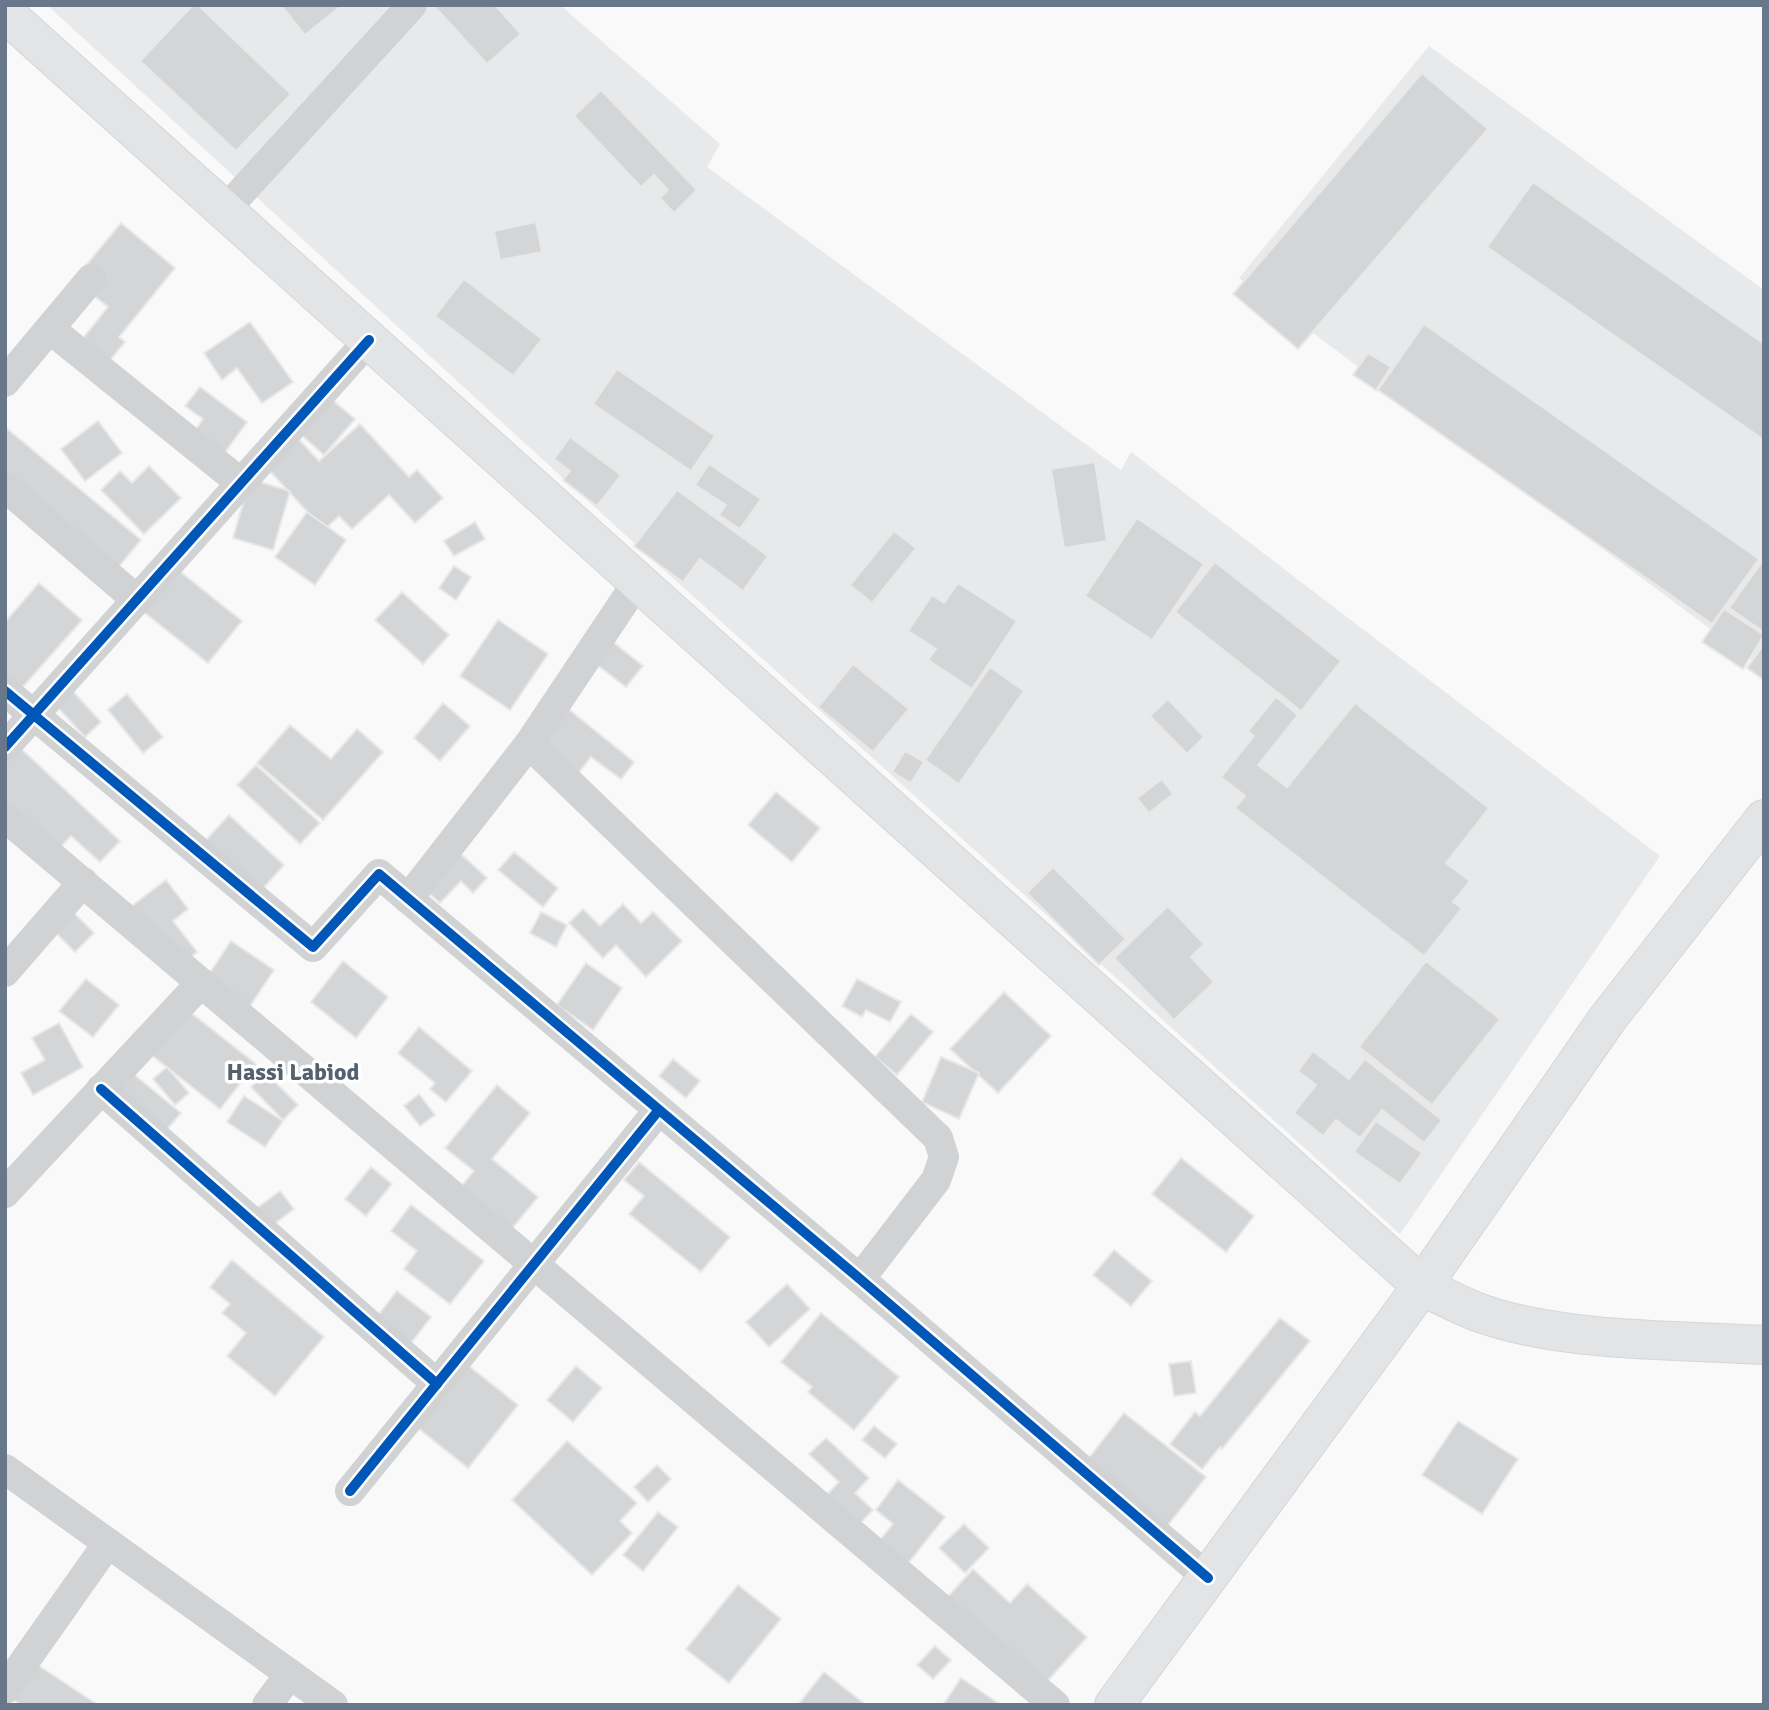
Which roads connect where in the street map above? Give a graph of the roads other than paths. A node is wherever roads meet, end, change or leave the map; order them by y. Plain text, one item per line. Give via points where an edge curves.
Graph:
1 (412, 5) edge
2 (5, 13) edge
3 (225, 210) junction
4 (91, 279) dead end
5 (50, 329) junction
6 (369, 340) junction
7 (5, 382) edge
8 (241, 483) junction
9 (5, 488) edge
10 (638, 581) junction
11 (137, 600) junction
12 (5, 691) edge
13 (34, 714) junction
14 (529, 744) junction
15 (5, 747) edge
16 (5, 817) edge
17 (1764, 819) edge
18 (83, 883) junction
19 (408, 899) junction
20 (5, 972) edge
21 (201, 982) junction
22 (101, 1089) junction
23 (658, 1111) junction
24 (5, 1193) edge
25 (534, 1264) junction
26 (860, 1279) junction
27 (1422, 1286) junction
28 (1764, 1345) edge
29 (436, 1384) junction
30 (5, 1469) edge
31 (351, 1491) dead end
32 (108, 1543) junction
33 (1208, 1578) junction
34 (290, 1674) junction
35 (5, 1689) edge
36 (268, 1705) edge
37 (333, 1705) edge
38 (1055, 1705) edge
39 (1114, 1705) edge

1 - 3 street
2 - 3 main road
3 - 6 main road
4 - 5 street
5 - 7 street
5 - 8 street
6 - 8 street
6 - 10 main road
8 - 11 street
9 - 11 street
10 - 14 street
10 - 27 main road
11 - 13 street
12 - 13 street
13 - 15 street
13 - 19 street via 313,947 379,874
14 - 19 street
14 - 26 street via 938,1138 944,1157 936,1180
16 - 18 street
17 - 27 main road via 1608,1018
18 - 20 street
18 - 21 street
19 - 23 street
21 - 22 street
21 - 25 street
22 - 24 street
22 - 29 street
23 - 25 street
23 - 26 street
25 - 29 street
25 - 38 street
26 - 33 street
27 - 28 main road via 1484,1315 1528,1326
27 - 33 main road
29 - 31 street
30 - 32 street
32 - 34 street
32 - 35 street
33 - 39 main road
34 - 36 street
34 - 37 street

